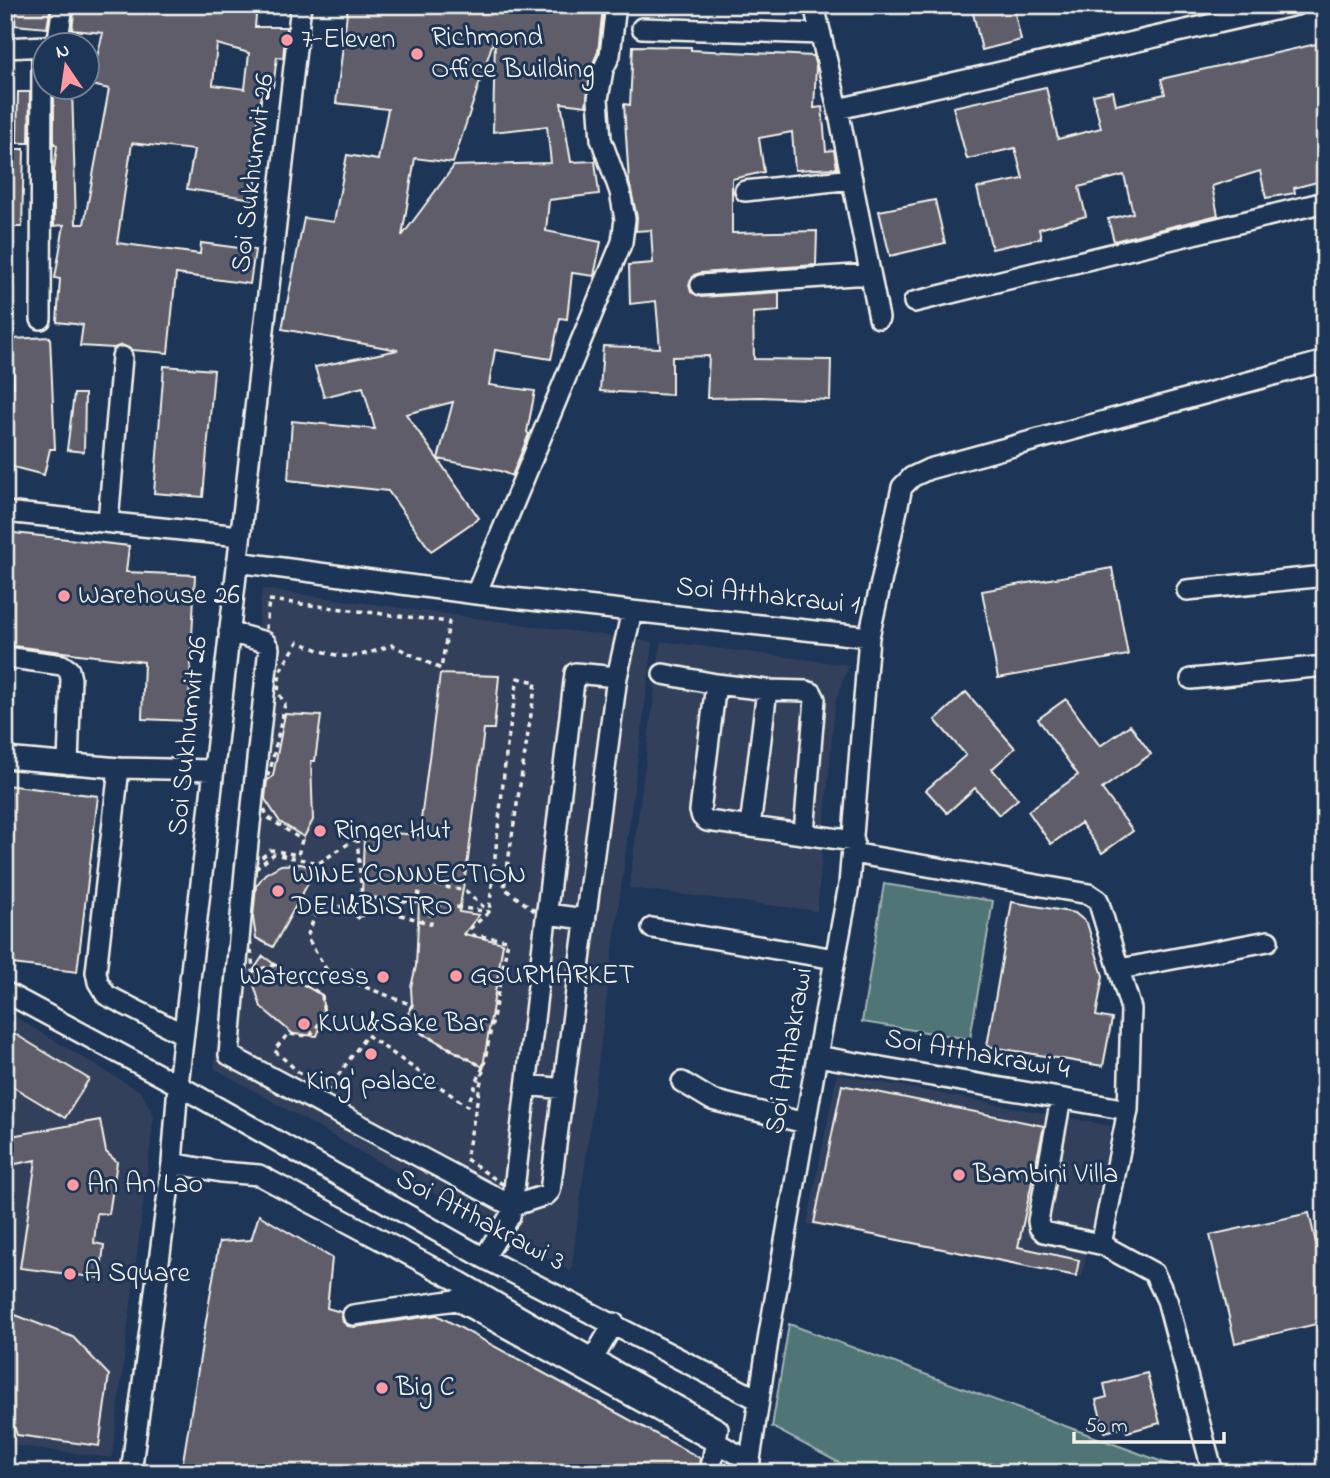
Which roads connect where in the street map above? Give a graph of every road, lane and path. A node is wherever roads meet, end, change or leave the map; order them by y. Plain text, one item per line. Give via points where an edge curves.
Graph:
1 (64, 5) edge
2 (301, 5) edge
3 (616, 5) edge
4 (814, 5) edge
5 (1296, 5) edge
6 (642, 28) dead end
7 (59, 32) edge
8 (821, 34) junction
9 (32, 47) edge
10 (5, 48) edge
11 (45, 102) edge
12 (838, 109) junction
13 (852, 179) junction
14 (745, 191) dead end
15 (1325, 202) edge
16 (870, 274) junction
17 (701, 285) dead end
18 (915, 302) dead end
19 (879, 318) dead end
20 (41, 319) dead end
21 (122, 357) dead end
22 (1325, 361) edge
23 (5, 512) edge
24 (108, 522) junction
25 (240, 536) junction
26 (237, 562) junction
27 (1325, 576) edge
28 (1188, 590) dead end
29 (476, 594) junction
30 (632, 611) junction
31 (229, 632) junction
32 (869, 637) junction
33 (265, 642) junction
34 (5, 657) edge
35 (1325, 666) edge
36 (663, 674) dead end
37 (617, 677) junction
38 (1191, 679) dead end
39 (716, 684) junction
40 (767, 690) junction
41 (5, 758) edge
42 (68, 764) junction
43 (119, 768) junction
44 (213, 771) junction
45 (750, 827) junction
46 (804, 832) junction
47 (853, 847) junction
48 (245, 871) junction
49 (489, 912) junction
50 (547, 914) junction
51 (585, 919) junction
52 (652, 928) dead end
53 (1268, 941) dead end
54 (835, 960) junction
55 (1120, 969) junction
56 (5, 992) edge
57 (183, 1034) junction
58 (817, 1056) junction
59 (682, 1082) dead end
60 (178, 1085) junction
61 (527, 1085) junction
62 (564, 1089) junction
63 (1061, 1099) junction
64 (1128, 1110) junction
65 (805, 1124) junction
66 (172, 1163) junction
67 (512, 1206) junction
68 (1104, 1245) junction
69 (484, 1258) junction
70 (354, 1315) dead end
71 (614, 1323) junction
72 (593, 1359) junction
73 (759, 1400) junction
74 (715, 1442) junction
75 (749, 1467) edge
76 (131, 1473) edge
77 (710, 1473) edge
78 (1213, 1473) edge

1 - 7 street
2 - 25 street, Soi Sukhumvit 26
3 - 29 street via 610,55 598,99 601,139 625,219 622,242
4 - 8 street
5 - 12 street
6 - 8 street
8 - 12 street
9 - 10 street
11 - 20 street
12 - 13 street
13 - 14 street
13 - 16 street
15 - 18 street
16 - 17 street
16 - 19 street
21 - 24 street
22 - 32 street, Soi Atthakrawi 1 via 912,477 902,486
23 - 24 street
24 - 25 street
25 - 26 street, Soi Sukhumvit 26
26 - 29 street, Soi Atthakrawi 1
26 - 31 street, Soi Sukhumvit 26
27 - 28 street
29 - 30 street, Soi Atthakrawi 1
30 - 32 street, Soi Atthakrawi 1
30 - 37 street
31 - 33 street
31 - 44 street, Soi Sukhumvit 26
32 - 47 street, Soi Atthakrawi
33 - 48 street via 269,648
33 - 48 path via 240,876
33 - 48 path via 269,600 449,622 441,669 392,645 361,657 336,657 298,642 280,671 278,692 285,704 260,795 267,817 302,840 299,855 271,850
34 - 42 street via 62,665 69,670
35 - 38 street
36 - 39 street
37 - 50 street via 575,673
37 - 51 street
39 - 40 street
39 - 45 street via 700,811 707,821
40 - 45 street
40 - 46 street via 806,691 814,698
41 - 42 street
42 - 43 street
43 - 44 street
43 - 57 street via 98,982 106,995
44 - 57 street, Soi Sukhumvit 26
45 - 46 street
46 - 47 street
47 - 54 street, Soi Atthakrawi
47 - 55 street via 1089,894 1098,900
48 - 67 street via 229,1055
49 - 49 path via 518,678 536,682 504,888 543,917 511,1190 466,1159 508,940 464,934
49 - 49 path via 430,903 431,924 365,904 361,920 345,906 317,910 307,937 326,969 338,976 354,968 360,985 412,1005 404,1023 483,1067 467,1107 367,1035 324,1095 274,1050 288,1034 310,1035 324,1017 323,995 275,965 253,971 247,876 274,854 319,863 357,838 362,897 417,902 421,882 466,891
50 - 51 street
50 - 61 street
51 - 62 street
52 - 54 street
53 - 55 street
54 - 58 street, Soi Atthakrawi
55 - 64 street via 1131,1009
56 - 60 street, Soi Atthakrawi 3
57 - 60 street, Soi Sukhumvit 26
58 - 63 street, Soi Atthakrawi 4
58 - 65 street, Soi Atthakrawi
59 - 65 street via 712,1100
60 - 66 street, Soi Sukhumvit 26
60 - 69 street, Soi Atthakrawi 3
61 - 62 street
61 - 67 street
62 - 67 street via 550,1191
63 - 64 street, Soi Atthakrawi 4
63 - 68 street via 1039,1227
64 - 68 street
65 - 73 street, Soi Atthakrawi
66 - 72 street via 259,1175
66 - 76 street, Soi Sukhumvit 26
67 - 69 street
68 - 78 street via 1154,1273 1159,1281
69 - 71 street, Soi Atthakrawi 3
70 - 74 street via 456,1300
71 - 72 street
71 - 73 street, Soi Atthakrawi 3
72 - 74 street via 717,1428
73 - 75 street, Soi Atthakrawi
74 - 75 street
74 - 77 street

